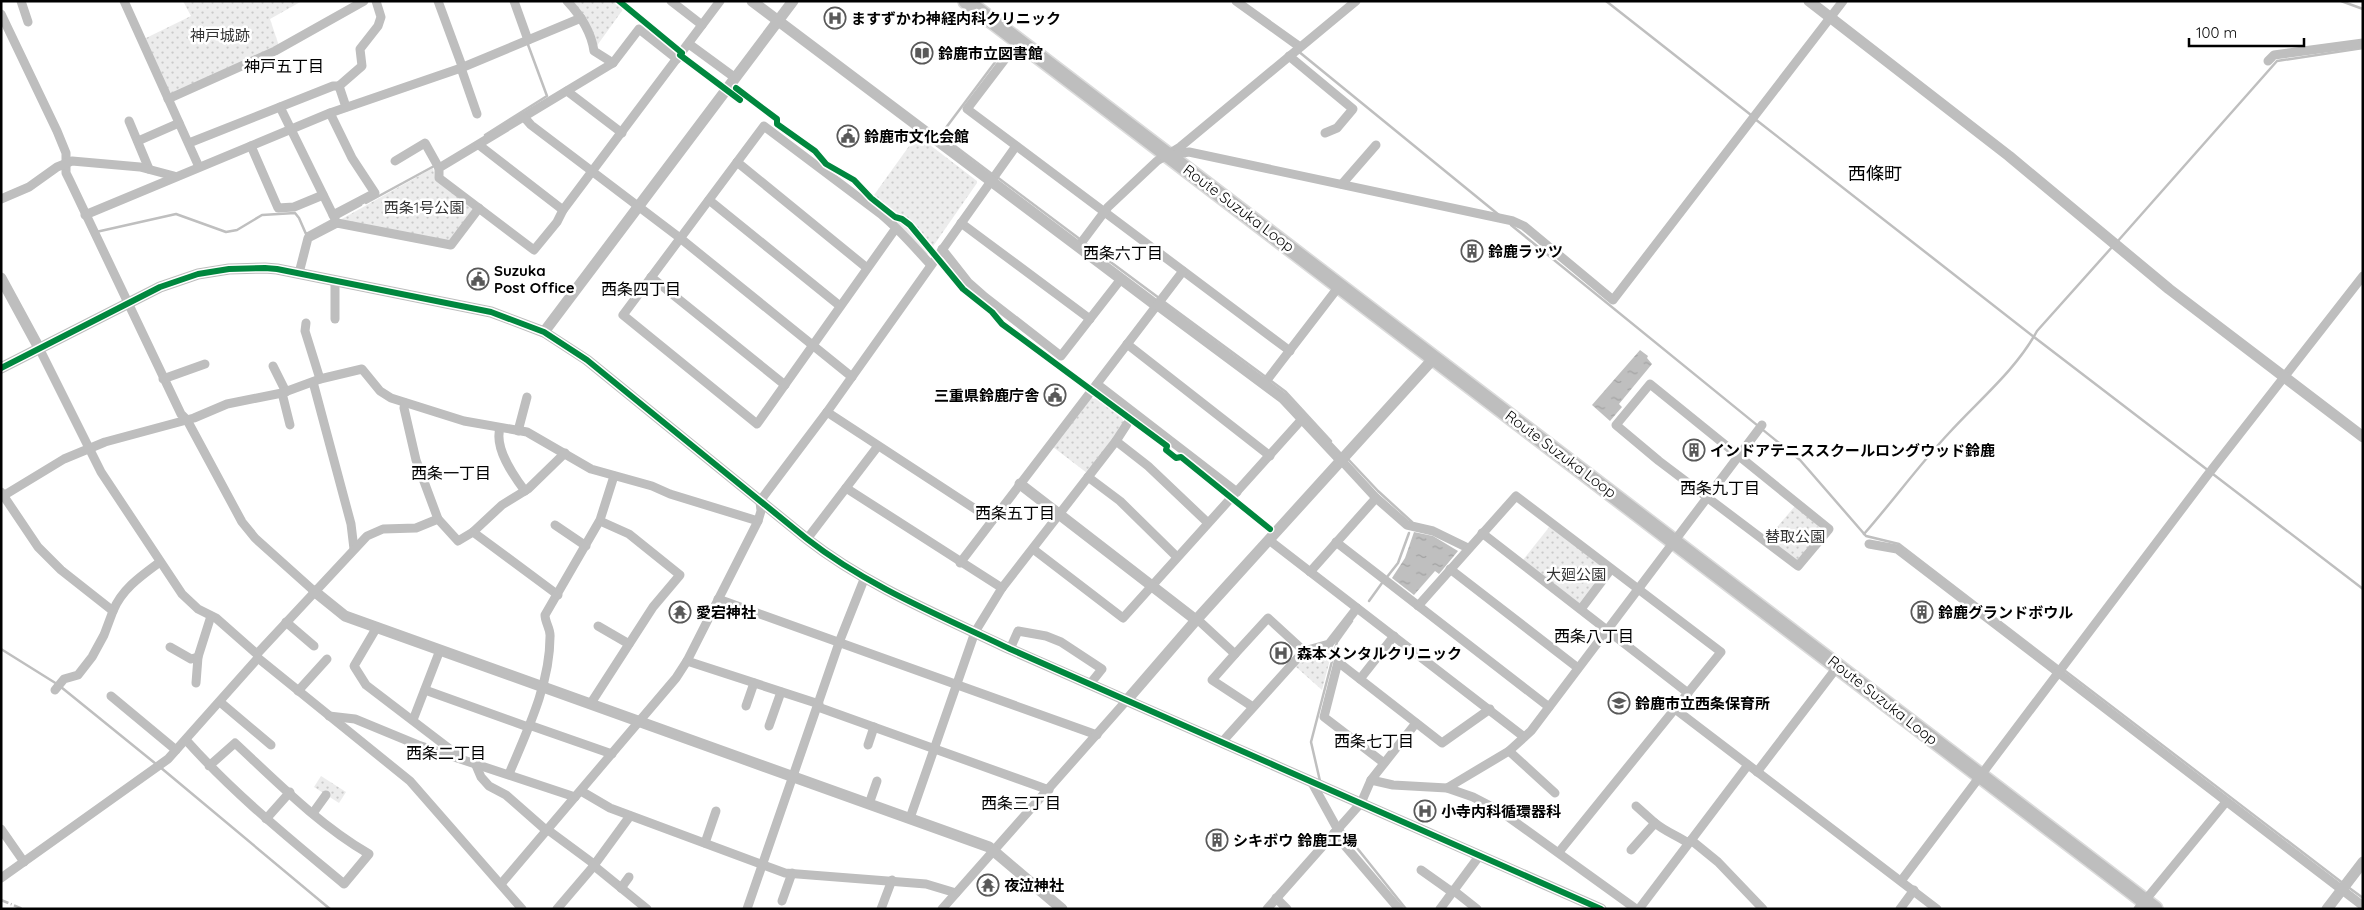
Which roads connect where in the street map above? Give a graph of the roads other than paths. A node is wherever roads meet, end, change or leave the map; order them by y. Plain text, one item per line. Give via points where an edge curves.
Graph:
1 (21, 1) edge
2 (124, 1) edge
3 (364, 1) edge
4 (376, 1) edge
5 (438, 1) edge
6 (514, 1) edge
7 (568, 1) edge
8 (671, 1) edge
9 (720, 1) edge
10 (752, 1) edge
11 (793, 1) edge
12 (966, 1) edge
13 (1236, 1) edge
14 (1356, 1) edge
15 (1809, 1) edge
16 (1843, 1) edge
17 (1, 14) edge
18 (581, 18) junction
19 (1830, 18) junction
20 (777, 20) junction
21 (28, 22) dead end
22 (702, 25) junction
23 (526, 41) junction
24 (1018, 42) junction
25 (2363, 43) edge
26 (689, 44) junction
27 (1295, 51) junction
28 (677, 59) junction
29 (2268, 61) dead end
30 (613, 64) junction
31 (462, 67) junction
32 (734, 78) junction
33 (339, 86) junction
34 (567, 91) junction
35 (168, 99) junction
36 (280, 107) junction
37 (346, 107) junction
38 (330, 113) junction
39 (477, 114) dead end
40 (524, 117) junction
41 (129, 121) dead end
42 (179, 123) junction
43 (290, 130) junction
44 (622, 133) junction
45 (1326, 133) dead end
46 (138, 141) junction
47 (189, 143) junction
48 (479, 145) junction
49 (1376, 145) dead end
50 (251, 146) junction
51 (1016, 146) junction
52 (1170, 155) junction
53 (395, 161) dead end
54 (737, 162) junction
55 (67, 163) junction
56 (437, 164) junction
57 (199, 167) junction
58 (150, 169) junction
59 (593, 172) junction
60 (174, 176) junction
61 (991, 180) junction
62 (1342, 184) junction
63 (323, 196) junction
64 (1, 199) edge
65 (709, 200) junction
66 (638, 206) junction
67 (479, 208) junction
68 (563, 210) junction
69 (1104, 212) junction
70 (85, 215) junction
71 (335, 219) junction
72 (961, 223) junction
73 (896, 228) junction
74 (680, 238) junction
75 (1079, 246) junction
76 (942, 249) junction
77 (931, 265) junction
78 (868, 268) junction
79 (1184, 271) junction
80 (299, 273) junction
81 (2363, 276) edge
82 (651, 277) junction
83 (1, 278) edge
84 (1121, 279) junction
85 (335, 281) junction
86 (1340, 285) junction
87 (1160, 302) junction
88 (128, 303) junction
89 (840, 306) junction
90 (335, 319) dead end
91 (1090, 319) junction
92 (306, 323) dead end
93 (544, 332) junction
94 (1127, 344) junction
95 (813, 345) junction
96 (39, 348) junction
97 (1290, 351) junction
98 (1434, 358) junction
99 (205, 364) dead end
100 (273, 366) dead end
101 (1, 368) edge
102 (852, 377) junction
103 (2284, 378) junction
104 (163, 379) junction
105 (316, 380) junction
106 (1266, 380) junction
107 (1097, 384) junction
108 (785, 385) junction
109 (284, 392) junction
110 (527, 397) dead end
111 (406, 403) junction
112 (827, 412) junction
113 (1303, 418) junction
114 (187, 420) junction
115 (1127, 424) dead end
116 (290, 425) dead end
117 (500, 428) junction
118 (1759, 429) dead end
119 (518, 431) junction
120 (2363, 438) edge
121 (1116, 441) junction
122 (878, 446) junction
123 (89, 449) junction
124 (565, 453) junction
125 (1739, 454) junction
126 (1270, 456) junction
127 (1345, 456) junction
128 (614, 476) junction
129 (1088, 477) junction
130 (1020, 484) junction
131 (846, 488) junction
132 (525, 491) junction
133 (1237, 492) junction
134 (2, 494) edge
135 (1707, 497) junction
136 (1376, 498) junction
137 (760, 501) junction
138 (1060, 514) junction
139 (438, 519) junction
140 (992, 520) junction
141 (600, 521) junction
142 (758, 521) junction
143 (1208, 524) junction
144 (554, 525) dead end
145 (473, 532) junction
146 (1482, 533) junction
147 (807, 539) junction
148 (1269, 540) junction
149 (1674, 540) junction
150 (1336, 542) junction
151 (1869, 544) dead end
152 (586, 546) junction
153 (1468, 548) junction
154 (354, 549) junction
155 (1033, 549) junction
156 (1177, 557) junction
157 (160, 562) junction
158 (960, 563) junction
159 (1450, 569) junction
160 (1611, 569) junction
161 (1310, 572) junction
162 (866, 577) junction
163 (1152, 586) junction
164 (1002, 588) junction
165 (1637, 589) junction
166 (314, 591) junction
167 (558, 595) junction
168 (718, 599) junction
169 (1418, 606) junction
170 (1357, 608) junction
171 (1581, 609) junction
172 (113, 611) junction
173 (211, 616) junction
174 (1196, 620) junction
175 (286, 622) junction
176 (598, 626) dead end
177 (377, 627) junction
178 (1607, 630) junction
179 (975, 632) junction
180 (1394, 636) junction
181 (840, 643) junction
182 (629, 644) junction
183 (314, 646) dead end
184 (170, 647) dead end
185 (1010, 649) junction
186 (440, 650) junction
187 (1304, 651) junction
188 (1235, 654) junction
189 (258, 656) junction
190 (198, 657) junction
191 (327, 659) dead end
192 (687, 661) junction
193 (1838, 666) junction
194 (1578, 668) junction
195 (2061, 670) junction
196 (1360, 679) junction
197 (196, 683) dead end
198 (754, 683) junction
199 (956, 684) junction
200 (1090, 684) junction
201 (542, 686) junction
202 (55, 690) dead end
203 (425, 690) junction
204 (298, 691) junction
205 (781, 692) junction
206 (1688, 693) junction
207 (110, 696) dead end
208 (1127, 700) junction
209 (220, 702) junction
210 (591, 704) junction
211 (746, 706) dead end
212 (819, 706) junction
213 (1253, 707) junction
214 (1549, 707) junction
215 (1490, 709) junction
216 (1675, 709) junction
217 (329, 716) junction
218 (413, 720) junction
219 (640, 722) junction
220 (1416, 723) junction
221 (529, 726) junction
222 (769, 726) dead end
223 (874, 727) junction
224 (1097, 735) junction
225 (1524, 737) junction
226 (186, 740) junction
227 (1222, 742) junction
228 (271, 745) dead end
229 (868, 745) dead end
230 (934, 748) junction
231 (176, 750) junction
232 (1509, 751) junction
233 (612, 754) junction
234 (461, 758) junction
235 (475, 763) junction
236 (1384, 763) junction
237 (1748, 765) junction
238 (209, 766) junction
239 (1757, 772) junction
240 (509, 774) junction
241 (1980, 775) junction
242 (794, 777) junction
243 (1371, 780) junction
244 (877, 781) dead end
245 (1311, 781) junction
246 (1447, 788) junction
247 (1049, 790) junction
248 (290, 792) junction
249 (1555, 793) dead end
250 (578, 794) junction
251 (326, 795) dead end
252 (2226, 802) junction
253 (1361, 803) junction
254 (869, 804) junction
255 (1636, 806) dead end
256 (716, 811) dead end
257 (313, 814) junction
258 (630, 816) junction
259 (910, 818) junction
260 (266, 819) junction
261 (1655, 823) junction
262 (1338, 829) junction
263 (1, 830) edge
264 (548, 830) junction
265 (1690, 842) junction
266 (705, 843) junction
267 (1631, 850) dead end
268 (995, 851) junction
269 (1559, 852) junction
270 (1480, 855) junction
271 (24, 862) junction
272 (2363, 862) edge
273 (763, 863) junction
274 (593, 865) junction
275 (1421, 870) dead end
276 (792, 873) junction
277 (1, 878) edge
278 (629, 878) dead end
279 (892, 880) junction
280 (1901, 881) junction
281 (501, 884) junction
282 (2344, 886) junction
283 (621, 888) junction
284 (1914, 890) junction
285 (1452, 891) junction
286 (956, 894) junction
287 (1276, 898) junction
288 (782, 901) dead end
289 (2146, 906) edge
290 (2363, 906) edge
291 (1596, 908) edge
292 (522, 909) edge
293 (557, 909) edge
294 (647, 909) edge
295 (747, 909) edge
296 (880, 909) edge
297 (942, 909) edge
298 (1062, 909) edge
299 (1267, 909) edge
300 (1287, 909) edge
301 (1399, 909) edge
302 (1440, 909) edge
303 (1477, 909) edge
304 (1638, 909) edge
305 (1762, 909) edge
306 (1900, 909) edge
307 (1938, 909) edge
308 (2328, 909) edge

1 - 21 street
2 - 35 street
3 - 35 street via 275,51
4 - 33 street via 381,17 360,49 362,66
5 - 31 street
6 - 23 street
7 - 18 street
8 - 22 street
9 - 22 street
10 - 20 street
11 - 20 street
12 - 24 main road, Route Suzuka Loop
13 - 27 street
14 - 27 street
15 - 19 street
16 - 19 street
17 - 55 street via 57,131
18 - 23 street
18 - 30 street via 592,39 594,51
19 - 62 street via 1613,300 1524,226
19 - 103 street via 2009,156 2112,243
20 - 32 street
20 - 61 street
22 - 26 street
23 - 31 street
24 - 51 street via 967,109
24 - 52 main road, Route Suzuka Loop
25 - 29 street via 2274,54
26 - 28 street
26 - 32 street
27 - 45 street via 1353,109 1337,128
27 - 52 street
28 - 30 street via 639,29
28 - 44 street
30 - 34 street
31 - 37 street
31 - 39 street
32 - 66 street
33 - 36 street
33 - 37 street
34 - 40 street
34 - 44 street
35 - 42 street
36 - 43 street
36 - 47 street
37 - 38 street
38 - 43 street
38 - 71 street via 352,158 375,193
40 - 48 street
40 - 59 street
41 - 46 street
42 - 46 street
42 - 47 street
43 - 50 street
43 - 63 street
44 - 59 street
46 - 58 street
47 - 57 street
48 - 56 street
48 - 68 street
49 - 62 street
50 - 57 street
50 - 63 street via 278,208 294,207
51 - 61 street
51 - 69 street
52 - 62 street via 1189,152
52 - 69 street via 1157,161
52 - 86 main road, Route Suzuka Loop
53 - 56 street via 425,143
54 - 65 street
54 - 73 street via 764,126
54 - 78 street
55 - 58 street
55 - 64 street
55 - 70 street via 66,173
56 - 67 street via 439,178
57 - 60 street
58 - 60 street
59 - 66 street
59 - 68 street
60 - 70 street
61 - 72 street
61 - 75 street
63 - 71 street
65 - 74 street
65 - 89 street
66 - 74 street
66 - 93 street
67 - 68 street via 534,250
67 - 71 street via 451,245
69 - 75 street
69 - 79 street
70 - 88 street
71 - 80 street via 308,238
72 - 76 street
72 - 91 street
73 - 77 street
73 - 78 street
74 - 82 street
74 - 95 street
75 - 84 street
76 - 77 street
76 - 91 street via 968,282 1062,356
77 - 102 street
78 - 89 street
79 - 87 street
79 - 97 street
80 - 85 street
80 - 88 street via 265,268 221,270 181,279
81 - 103 street
82 - 108 street
82 - 108 street via 623,315 757,424
83 - 96 street
84 - 87 street
84 - 91 street
85 - 90 street
85 - 93 street via 491,312
86 - 97 street
86 - 98 main road, Route Suzuka Loop
87 - 94 street
87 - 106 street
88 - 96 street
88 - 104 street
89 - 95 street
92 - 105 street
93 - 137 street via 587,360
94 - 107 street
94 - 126 street
95 - 102 street
95 - 108 street
96 - 101 street
96 - 123 street
97 - 106 street
98 - 127 street
98 - 149 main road, Route Suzuka Loop
99 - 104 street
100 - 109 street
102 - 112 street
103 - 120 street
103 - 195 street
104 - 114 street via 180,414
105 - 109 street
105 - 111 street via 362,369 380,391
105 - 154 street via 351,524
106 - 113 street
107 - 130 street
107 - 133 street
109 - 114 street via 227,404
109 - 116 street
110 - 119 street
111 - 117 street
111 - 139 street via 404,408 411,443
112 - 122 street
112 - 137 street
113 - 126 street
113 - 127 street
114 - 123 street
114 - 166 street via 242,522
115 - 121 street
117 - 119 street
117 - 132 street via 497,437 505,459
118 - 125 street
119 - 124 street via 534,435
121 - 129 street
121 - 143 street via 1148,466
122 - 131 street
122 - 140 street
123 - 134 street via 64,459
123 - 157 street
124 - 128 street via 591,469
124 - 132 street
125 - 135 street
125 - 135 street via 1829,530 1798,566
125 - 135 street via 1650,384 1616,426
126 - 133 street
127 - 136 street
127 - 148 street
128 - 141 street
128 - 142 street
129 - 138 street
129 - 156 street via 1120,501
130 - 138 street
130 - 140 street
131 - 147 street
131 - 158 street
132 - 145 street via 496,510
133 - 143 street
134 - 172 street via 38,547 61,570
135 - 149 street
136 - 150 street
136 - 153 street via 1408,525 1433,530
137 - 142 street
137 - 147 street
138 - 155 street
138 - 163 street
139 - 145 street via 458,541
139 - 154 street via 416,528 383,529 367,536
140 - 158 street
141 - 152 street
141 - 182 street via 629,534 680,575 653,607
142 - 168 street
143 - 156 street
144 - 152 street
145 - 167 street
146 - 153 street
146 - 160 street via 1516,496
146 - 171 street
147 - 162 street
148 - 161 street
148 - 174 street
149 - 165 street
149 - 193 main road, Route Suzuka Loop
150 - 161 street
150 - 169 street
151 - 195 street via 1897,550
152 - 167 street
153 - 159 street
154 - 166 street
155 - 163 street via 1122,618
155 - 164 street
156 - 163 street
157 - 172 street via 132,583
157 - 173 street via 189,602
158 - 164 street
159 - 169 street
159 - 194 street
160 - 165 street
160 - 171 street
161 - 170 street
162 - 179 street
162 - 181 street
163 - 174 street
164 - 179 street
165 - 178 street
165 - 206 street via 1721,652
166 - 175 street
166 - 177 street via 345,616
167 - 201 street via 545,615 550,638
168 - 181 street
168 - 192 street
169 - 214 street
170 - 180 street
170 - 187 street via 1329,644
171 - 178 street
172 - 202 street via 92,657 78,675 64,679
173 - 189 street
173 - 190 street
174 - 188 street
174 - 208 street
175 - 183 street
175 - 189 street
176 - 182 street
177 - 186 street
177 - 218 street via 354,666 366,685
178 - 194 street
178 - 206 street
179 - 185 street
179 - 199 street
180 - 196 street
180 - 215 street
181 - 199 street
181 - 212 street
182 - 210 street
184 - 190 street via 191,659
185 - 200 street
185 - 200 street via 1018,631 1061,642 1102,669
186 - 201 street
186 - 203 street
187 - 188 street via 1268,618
187 - 213 street
188 - 213 street via 1212,680
189 - 204 street
189 - 209 street
190 - 197 street
191 - 204 street
192 - 198 street
192 - 219 street via 664,696
193 - 239 street
193 - 241 main road, Route Suzuka Loop
194 - 214 street
195 - 241 street
195 - 252 street
196 - 220 street
196 - 236 street via 1338,662 1324,717
198 - 205 street
198 - 211 street
199 - 224 street
199 - 230 street
200 - 208 street
201 - 210 street
201 - 221 street
203 - 218 street
203 - 221 street
204 - 217 street
205 - 212 street
205 - 222 street
206 - 216 street
207 - 231 street
208 - 224 street
208 - 227 street
209 - 226 street
209 - 228 street
210 - 219 street
212 - 223 street
212 - 242 street
213 - 227 street
214 - 225 street
215 - 220 street via 1442,744
215 - 225 street
216 - 237 street
216 - 269 street
217 - 234 street via 355,719 418,745
217 - 281 street via 410,781
218 - 234 street
219 - 233 street
219 - 242 street
220 - 236 street
221 - 233 street
221 - 240 street
223 - 229 street
223 - 230 street
224 - 247 street
225 - 232 street
226 - 231 street
226 - 238 street
227 - 245 street
230 - 247 street
230 - 259 street
231 - 271 street via 163,763
232 - 246 street
232 - 249 street
233 - 250 street
234 - 235 street
235 - 240 street
235 - 264 street via 489,786 506,795
236 - 243 street
237 - 239 street
237 - 265 street
238 - 248 street via 235,743
238 - 260 street
239 - 280 street
240 - 250 street
241 - 280 street
241 - 289 main road, Route Suzuka Loop
242 - 254 street
242 - 273 street
243 - 246 street via 1393,785
243 - 253 street
244 - 254 street
245 - 253 street
245 - 262 street
246 - 269 street via 1500,811
247 - 268 street
248 - 257 street
248 - 260 street
250 - 258 street
250 - 264 street
251 - 257 street
252 - 282 street
252 - 289 street
253 - 262 street
253 - 270 street
254 - 259 street
255 - 261 street
256 - 266 street
257 - 260 street via 369,854 344,884
258 - 266 street
258 - 274 street
259 - 268 street
261 - 265 street via 1668,834
261 - 267 street
262 - 287 street
262 - 301 street
263 - 271 street
264 - 274 street
264 - 281 street
265 - 304 street
265 - 305 street via 1718,862
266 - 273 street
268 - 286 street
268 - 298 street
269 - 304 street
270 - 285 street
270 - 291 street
271 - 277 street
272 - 282 street
273 - 276 street
273 - 295 street
274 - 283 street
274 - 293 street
275 - 285 street
276 - 279 street
276 - 288 street
278 - 283 street
279 - 286 street via 926,884
279 - 296 street
280 - 284 street
281 - 292 street
282 - 290 street
282 - 308 street
283 - 294 street
284 - 306 street
284 - 307 street
285 - 302 street
285 - 303 street
286 - 297 street
287 - 299 street
287 - 300 street

